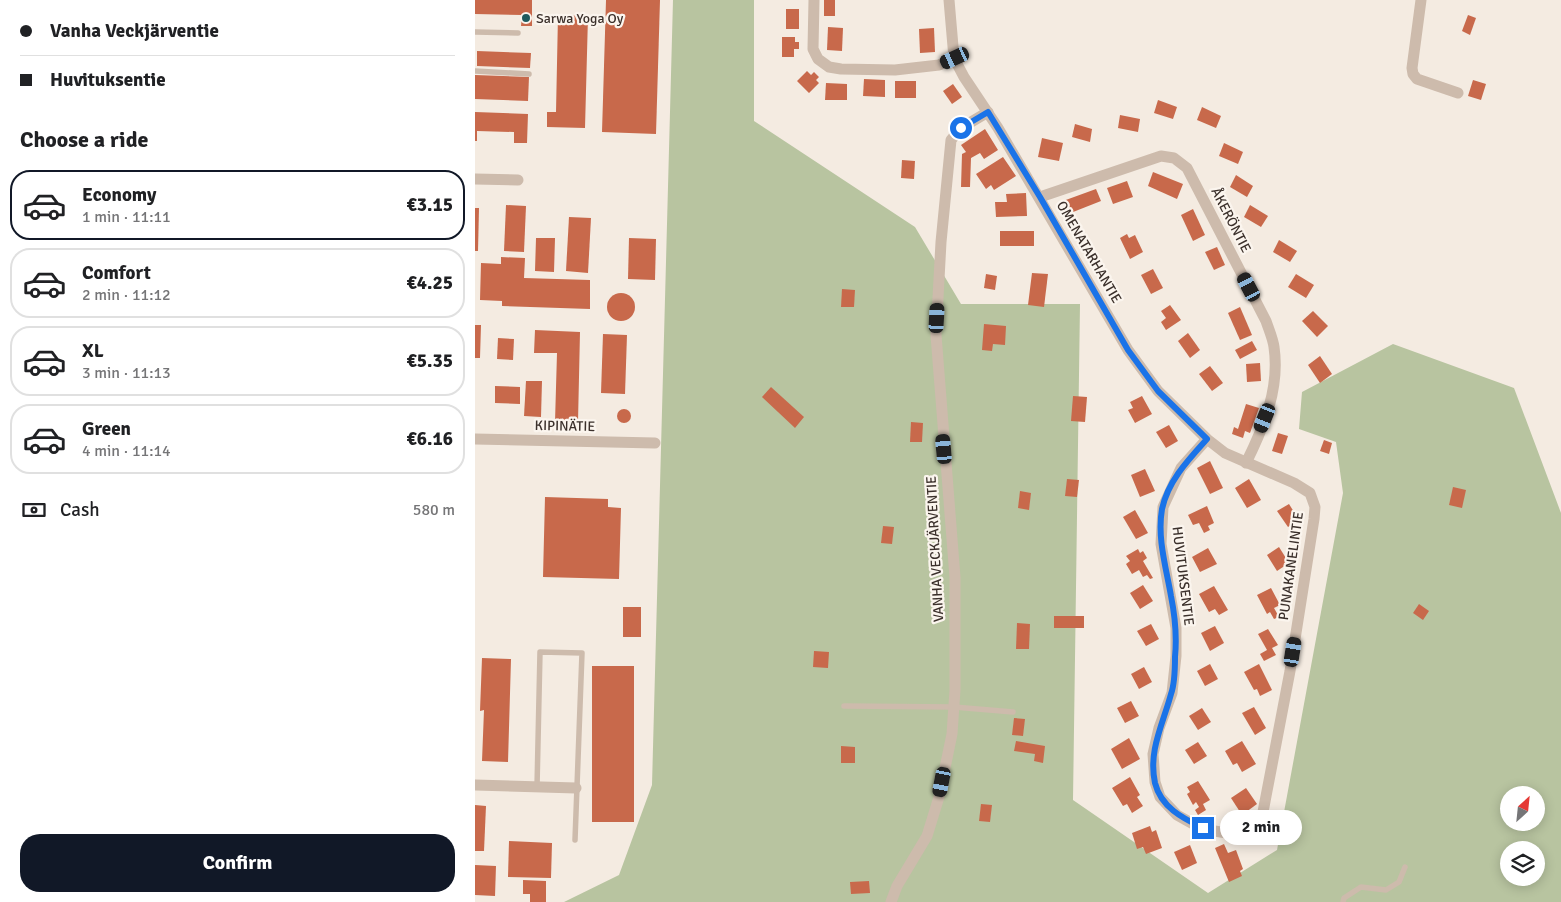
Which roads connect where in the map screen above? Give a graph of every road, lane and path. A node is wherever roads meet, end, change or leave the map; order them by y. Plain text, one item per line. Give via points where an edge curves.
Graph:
1 (814, 0) edge
2 (949, 0) edge
3 (1421, 0) edge
4 (475, 32) edge
5 (518, 33) dead end
6 (955, 58) junction
7 (475, 71) edge
8 (529, 74) dead end
9 (1458, 93) dead end
10 (988, 112) junction
11 (475, 179) edge
12 (518, 180) dead end
13 (1040, 197) junction
14 (475, 439) edge
15 (1207, 439) junction
16 (655, 443) dead end
17 (1246, 463) junction
18 (1268, 472) joint
19 (845, 706) dead end
20 (954, 708) junction
21 (1013, 712) dead end
22 (475, 785) edge
23 (537, 787) junction
24 (576, 788) junction
25 (1258, 838) joint
26 (575, 840) dead end
27 (1405, 867) dead end
28 (891, 902) edge
29 (1343, 902) edge

1 - 6 street via 813,49 818,59 829,67 895,70 939,65
2 - 6 street, OMENATARHANTIE
3 - 9 street via 1413,74 1417,79
4 - 5 lane
6 - 10 street, OMENATARHANTIE
7 - 8 lane
10 - 13 street, OMENATARHANTIE
10 - 20 street, VANHA VECKJÄRVENTIE via 961,128 951,140 936,326 955,577
11 - 12 street
13 - 15 street, OMENATARHANTIE via 1128,350 1158,391
13 - 17 street, ÅKERÖNTIE via 1161,156 1173,158 1187,168 1266,321 1274,346 1272,400
14 - 16 street, KIPINÄTIE
15 - 17 street, OMENATARHANTIE
15 - 25 street, HUVITUKSENTIE via 1181,468 1163,507 1161,544 1176,628 1172,693 1153,754 1155,782 1160,797 1177,815 1203,828
17 - 18 street, OMENATARHANTIE
18 - 25 street, PUNAKANELINTIE via 1310,493 1315,507 1290,671
19 - 20 lane
20 - 21 lane
20 - 28 street, VANHA VECKJÄRVENTIE via 939,798 927,836
22 - 23 street
23 - 24 street
23 - 24 lane via 540,652 582,653
24 - 26 lane
27 - 29 lane via 1399,882 1386,890 1361,887

